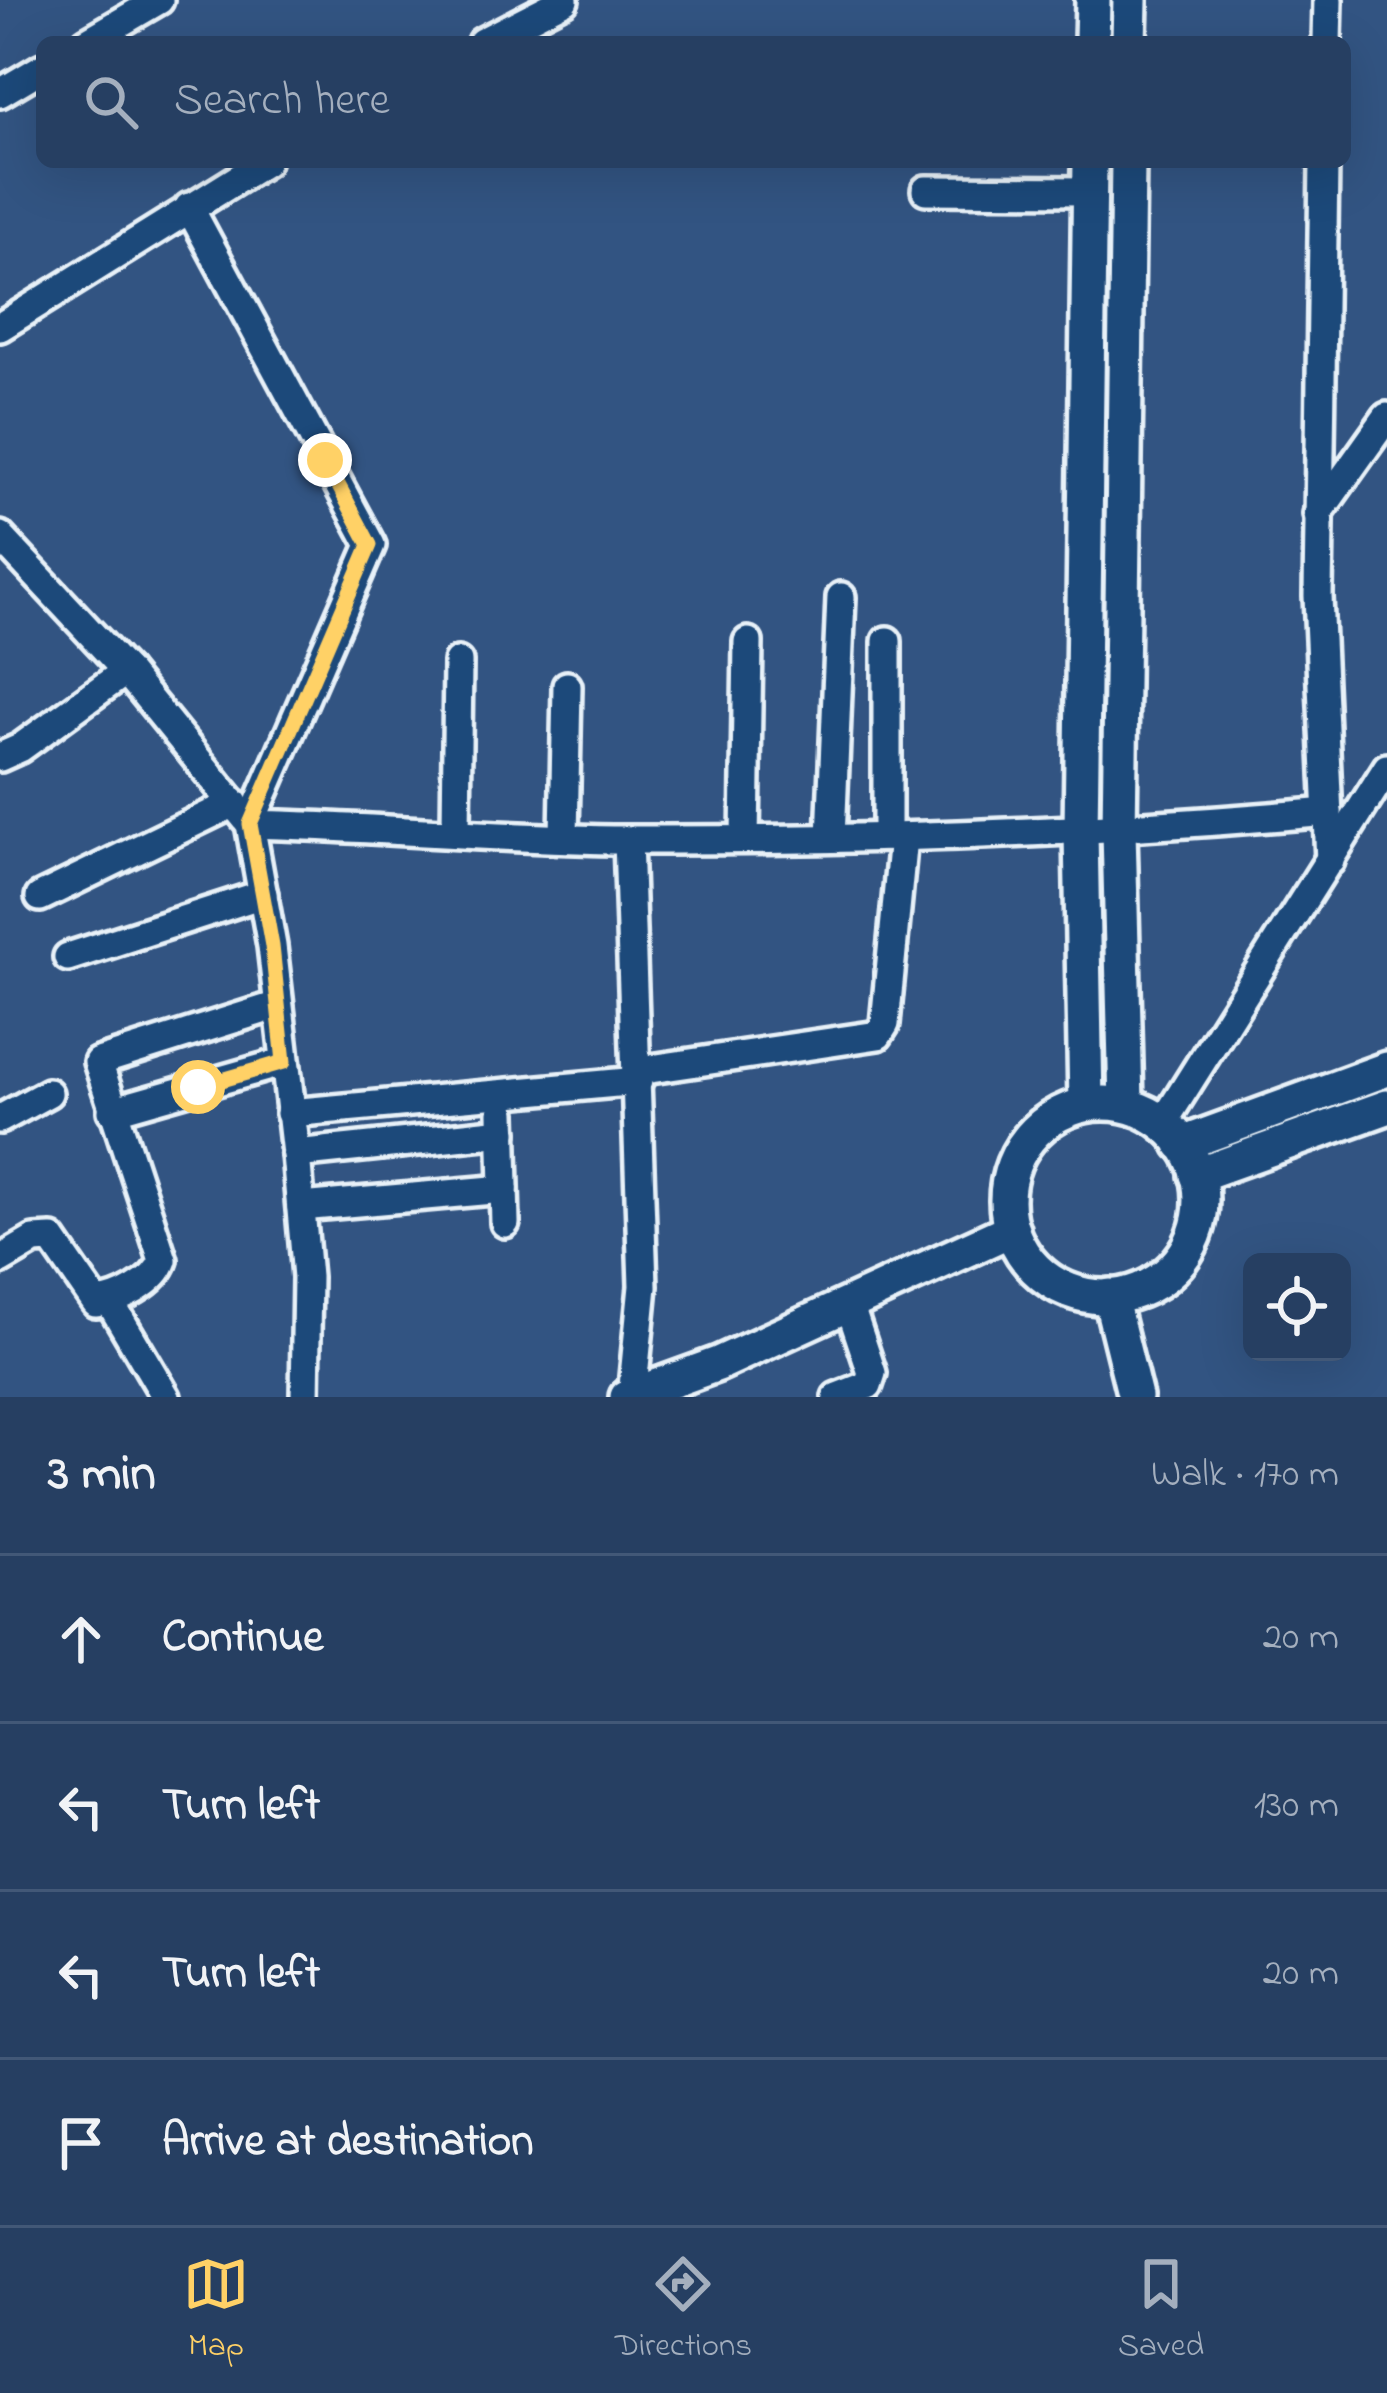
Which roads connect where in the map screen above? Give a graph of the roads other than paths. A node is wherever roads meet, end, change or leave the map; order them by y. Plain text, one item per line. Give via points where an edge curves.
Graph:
1 (159, 0) edge
2 (564, 0) edge
3 (1093, 0) edge
4 (1130, 0) edge
5 (1328, 0) edge
6 (97, 36) edge
7 (494, 36) edge
8 (1092, 36) edge
9 (1129, 36) edge
10 (1327, 36) edge
11 (36, 72) edge
12 (0, 93) edge
13 (255, 168) edge
14 (1128, 168) edge
15 (1324, 168) edge
16 (1090, 177) edge
17 (926, 190) dead end
18 (189, 207) junction
19 (0, 327) edge
20 (1387, 417) edge
21 (1318, 514) junction
22 (0, 536) edge
23 (11, 563) edge
24 (841, 597) dead end
25 (887, 641) dead end
26 (748, 642) dead end
27 (458, 662) dead end
28 (126, 671) junction
29 (567, 686) dead end
30 (0, 757) edge
31 (1387, 768) edge
32 (1328, 812) junction
33 (242, 813) junction
34 (456, 830) junction
35 (1119, 831) junction
36 (1082, 832) junction
37 (564, 836) junction
38 (895, 837) junction
39 (831, 838) junction
40 (745, 839) junction
41 (628, 840) junction
42 (1330, 862) junction
43 (263, 893) junction
44 (40, 897) dead end
45 (68, 957) dead end
46 (278, 1005) junction
47 (284, 1062) junction
48 (1387, 1069) edge
49 (638, 1076) junction
50 (48, 1094) dead end
51 (501, 1094) junction
52 (1086, 1104) junction
53 (1126, 1104) junction
54 (1387, 1107) edge
55 (112, 1111) junction
56 (290, 1113) junction
57 (0, 1119) edge
58 (502, 1132) junction
59 (1172, 1134) junction
60 (296, 1154) junction
61 (1197, 1175) junction
62 (505, 1189) junction
63 (301, 1207) junction
64 (506, 1223) dead end
65 (1012, 1229) junction
66 (0, 1260) edge
67 (1110, 1296) junction
68 (110, 1302) junction
69 (849, 1304) junction
70 (630, 1396) edge
71 (1126, 1396) edge
72 (166, 1397) edge
73 (304, 1397) edge
74 (837, 1397) edge

1 - 6 street
2 - 7 street
3 - 8 street
4 - 9 street
5 - 10 street
11 - 12 street
13 - 18 street
14 - 35 street
15 - 21 street
16 - 17 street
16 - 36 street
18 - 19 street
18 - 33 street via 370,545
20 - 21 street
21 - 32 street
22 - 23 street
23 - 28 street
24 - 39 street
25 - 38 street
26 - 40 street
27 - 34 street
28 - 30 street
28 - 33 street
29 - 37 street
31 - 42 street
32 - 35 street
32 - 42 street
33 - 34 street
33 - 43 street
33 - 44 street
34 - 37 street
35 - 36 street
35 - 53 street
36 - 38 street
36 - 52 street
37 - 41 street
38 - 39 street
38 - 49 street via 885,1024 878,1035
39 - 40 street
40 - 41 street
41 - 49 street
42 - 59 street
43 - 45 street
43 - 46 street
46 - 47 street
46 - 55 street via 105,1056 96,1068
47 - 55 street
47 - 56 street
48 - 59 street
49 - 51 street
49 - 70 street via 643,1286
50 - 57 street
51 - 56 street
51 - 58 street
52 - 53 street
52 - 65 street via 1038,1126 1019,1151 1008,1180
53 - 59 street
54 - 61 street
55 - 68 street via 163,1260 153,1276
56 - 60 street
58 - 60 street
58 - 62 street
59 - 61 street
60 - 63 street
61 - 67 street via 1196,1231 1181,1260 1157,1282
62 - 63 street
62 - 64 street
63 - 73 street
65 - 67 street via 1034,1269 1062,1288
65 - 69 street
66 - 68 street via 52,1239 89,1298
67 - 71 street
68 - 72 street
69 - 70 street
69 - 74 street via 872,1373 868,1385

